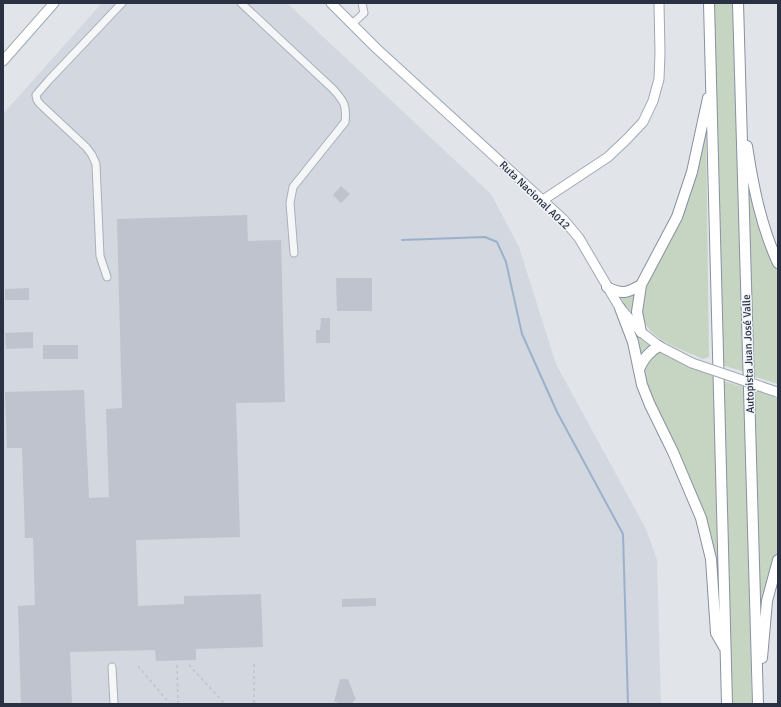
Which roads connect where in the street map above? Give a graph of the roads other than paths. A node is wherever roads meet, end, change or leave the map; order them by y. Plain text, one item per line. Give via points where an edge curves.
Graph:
1 (54, 3) edge
2 (122, 3) edge
3 (241, 3) edge
4 (362, 3) edge
5 (659, 3) edge
6 (709, 3) edge
7 (738, 3) edge
8 (331, 4) edge
9 (352, 24) junction
10 (3, 61) edge
11 (711, 80) junction
12 (740, 92) junction
13 (542, 200) junction
14 (294, 253) dead end
15 (778, 263) edge
16 (107, 277) dead end
17 (641, 285) junction
18 (607, 287) junction
19 (620, 308) junction
20 (641, 332) junction
21 (660, 346) junction
22 (639, 369) junction
23 (777, 392) edge
24 (778, 560) edge
25 (726, 649) junction
26 (112, 667) dead end
27 (758, 702) edge
28 (114, 704) edge
29 (727, 704) edge

1 - 10 main road
2 - 16 street via 36,95 36,100 86,147 96,164 100,256
3 - 14 street via 333,89 343,100 346,111 345,122 293,187 290,203
4 - 9 street via 364,13
5 - 13 main road via 659,79 653,101 643,122 608,157
6 - 11 highway
7 - 12 highway, Autopista Juan José Valle
8 - 9 main road, Ruta Nacional A012
9 - 13 main road, Ruta Nacional A012
11 - 17 highway via 692,172 677,217
11 - 25 highway
12 - 15 highway via 760,215
12 - 27 highway, Autopista Juan José Valle
13 - 18 main road, Ruta Nacional A012 via 579,238
17 - 18 highway via 627,293 615,292
17 - 20 highway via 637,312
18 - 19 main road, Ruta Nacional A012
19 - 20 main road, Ruta Nacional A012
19 - 22 highway via 633,342
20 - 21 main road, Ruta Nacional A012
21 - 22 highway via 644,358
21 - 23 main road, Ruta Nacional A012, bridge via 692,363
22 - 25 highway via 650,405 701,518 712,559 716,633
24 - 27 highway via 767,601
25 - 29 highway
26 - 28 street

